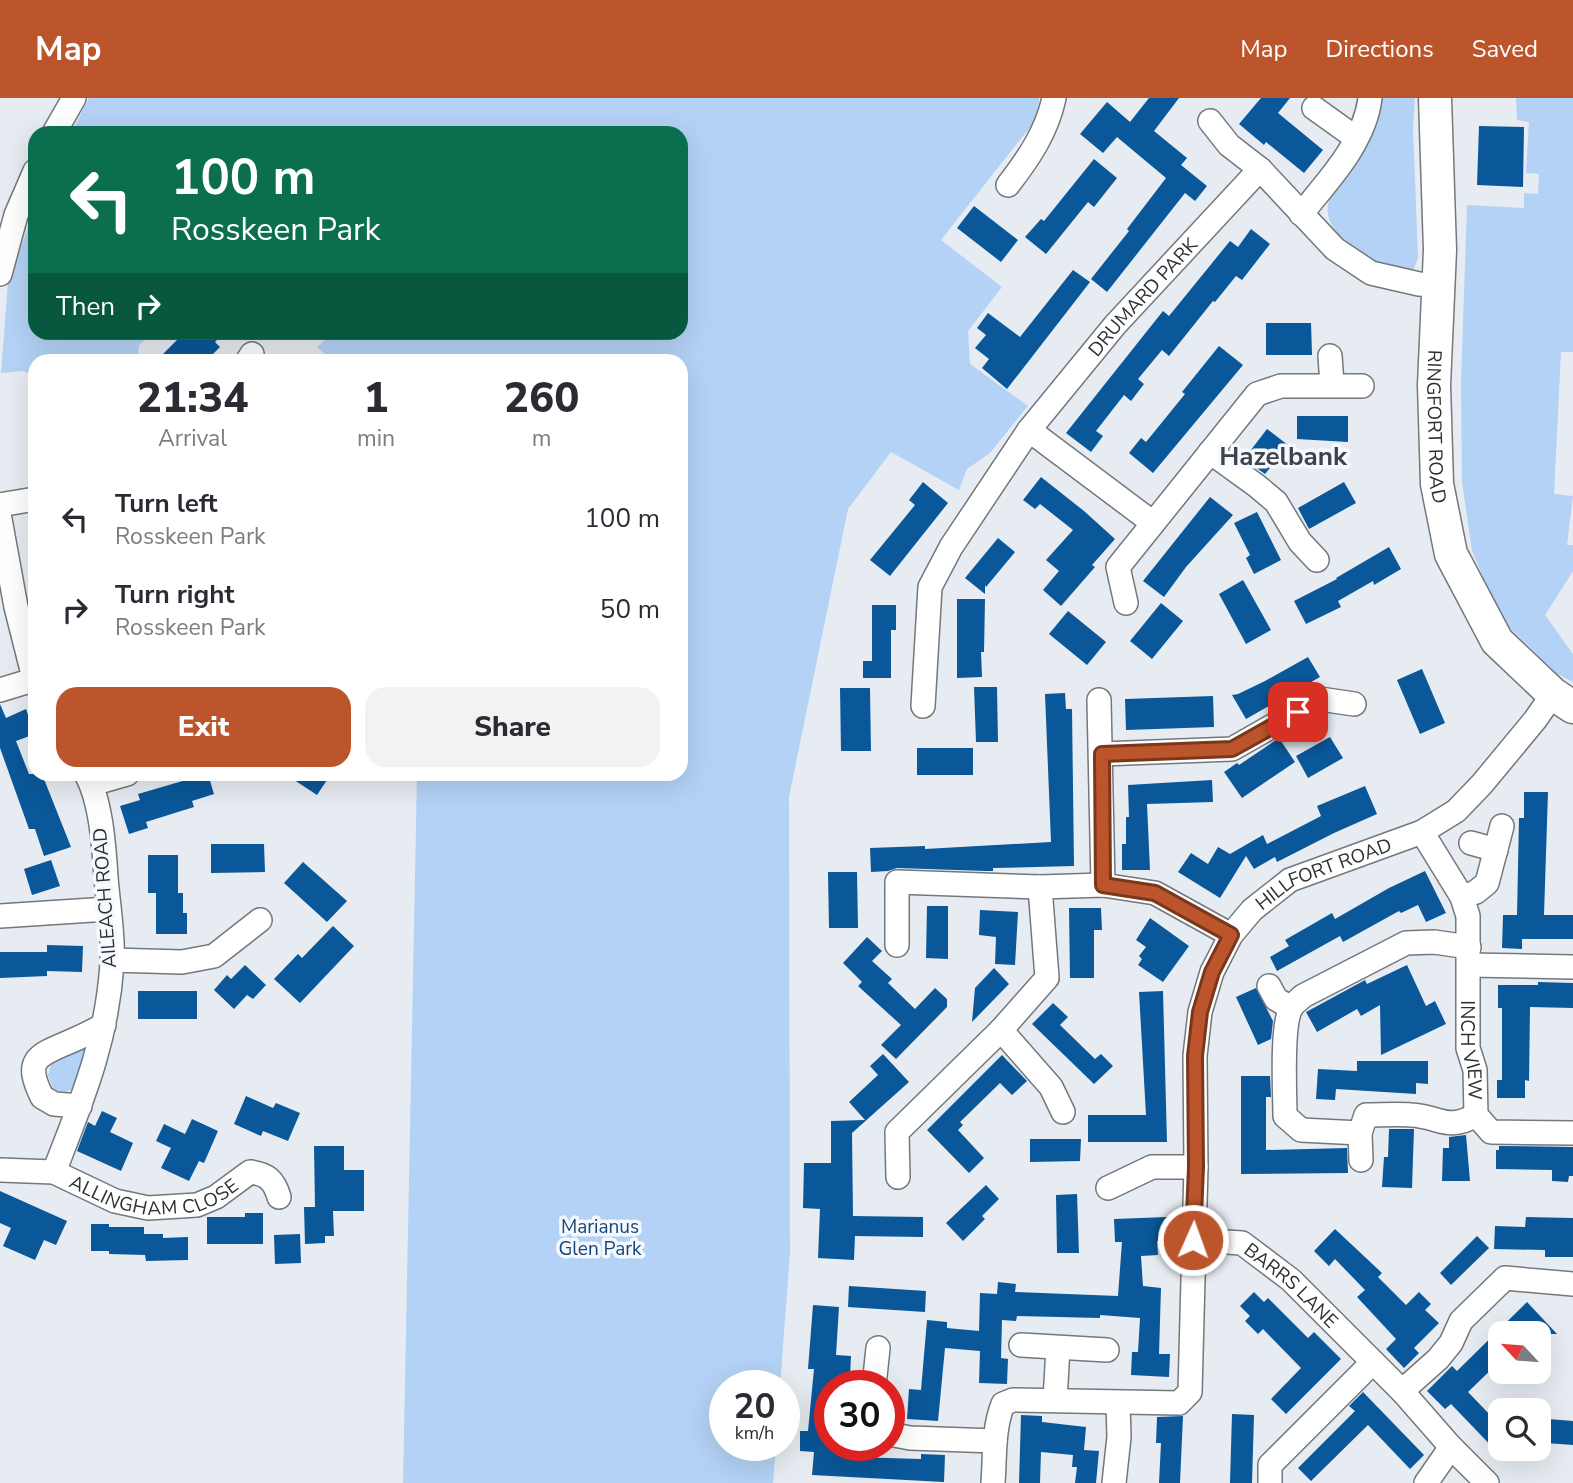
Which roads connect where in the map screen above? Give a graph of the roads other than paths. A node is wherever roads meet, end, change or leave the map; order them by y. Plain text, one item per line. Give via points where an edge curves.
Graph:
1 (74, 98) edge
2 (1054, 98) edge
3 (1370, 98) edge
4 (1435, 98) edge
5 (1314, 108) dead end
6 (1210, 121) dead end
7 (58, 126) edge
8 (1356, 138) junction
9 (1260, 169) junction
10 (1009, 185) dead end
11 (28, 187) edge
12 (1301, 214) junction
13 (0, 274) edge
14 (1439, 285) junction
15 (1330, 356) dead end
16 (1332, 384) junction
17 (1362, 386) dead end
18 (1029, 429) junction
19 (1210, 452) junction
20 (28, 500) edge
21 (0, 505) edge
22 (0, 519) edge
23 (1153, 523) junction
24 (1317, 560) dead end
25 (1126, 603) dead end
26 (28, 656) edge
27 (28, 683) edge
28 (0, 690) edge
29 (1099, 700) dead end
30 (1563, 700) edge
31 (1354, 704) dead end
32 (923, 705) dead end
33 (1102, 754) junction
34 (89, 781) edge
35 (1502, 826) dead end
36 (1422, 832) junction
37 (1471, 843) dead end
38 (1496, 850) junction
39 (1103, 885) junction
40 (1040, 887) junction
41 (1462, 897) junction
42 (108, 909) junction
43 (0, 916) edge
44 (260, 920) dead end
45 (1231, 935) junction
46 (897, 945) dead end
47 (1469, 956) junction
48 (112, 960) junction
49 (1573, 967) edge
50 (1269, 986) dead end
51 (1291, 1008) junction
52 (104, 1025) junction
53 (1001, 1030) junction
54 (80, 1106) junction
55 (1063, 1112) dead end
56 (1476, 1115) junction
57 (1363, 1124) junction
58 (1573, 1133) edge
59 (1361, 1160) dead end
60 (1196, 1167) junction
61 (0, 1170) edge
62 (54, 1172) junction
63 (898, 1177) dead end
64 (1108, 1188) dead end
65 (279, 1196) dead end
66 (1193, 1240) junction
67 (1573, 1284) edge
68 (1021, 1345) dead end
69 (878, 1348) dead end
70 (1058, 1348) junction
71 (1107, 1350) dead end
72 (1373, 1362) junction
73 (876, 1370) edge
74 (1402, 1391) junction
75 (1055, 1400) junction
76 (1118, 1403) junction
77 (905, 1437) edge
78 (995, 1441) junction
79 (1451, 1447) junction
80 (993, 1483) edge
81 (1114, 1483) edge
82 (1270, 1483) edge
83 (1426, 1483) edge
84 (1487, 1483) edge

1 - 7 street
2 - 10 street via 1032,155
3 - 8 street
4 - 14 street, RINGFORT ROAD
5 - 8 street
6 - 9 street via 1229,145
8 - 12 street
9 - 12 street
9 - 18 street, DRUMARD PARK via 1115,325
11 - 13 street
12 - 14 street via 1335,249 1371,273
14 - 30 street, RINGFORT ROAD via 1434,384 1437,485 1451,554 1497,642
15 - 16 street
16 - 17 street
16 - 19 street via 1280,386 1256,394
18 - 23 street
18 - 32 street, DRUMARD PARK via 930,587
19 - 23 street
19 - 24 street via 1276,502
20 - 21 street
22 - 26 street
23 - 25 street via 1118,567
27 - 28 street
29 - 33 street
30 - 36 street, HILLFORT ROAD via 1535,720 1456,811
31 - 33 street via 1320,699 1232,749
33 - 39 street
34 - 42 street, AILEACH ROAD via 104,847
35 - 38 street
36 - 41 street, INCH VIEW
36 - 45 street, HILLFORT ROAD via 1290,880 1252,910
37 - 38 street
38 - 41 street via 1487,883
39 - 40 street
39 - 45 street via 1155,893
40 - 46 street via 897,882
40 - 53 street via 1048,978
41 - 47 street, INCH VIEW via 1468,916
42 - 43 street
42 - 48 street, AILEACH ROAD
44 - 48 street via 214,956 182,962
45 - 60 street, HILLFORT ROAD via 1212,972 1200,1012 1195,1056
47 - 49 street
47 - 51 street via 1434,942 1406,943 1303,996
47 - 56 street, INCH VIEW via 1468,1048 1475,1070
48 - 52 street, AILEACH ROAD
50 - 51 street via 1276,999
51 - 57 street via 1285,1116 1301,1130
52 - 54 street, AILEACH ROAD
52 - 54 street via 46,1050 34,1064 42,1097 54,1104
53 - 55 street via 1051,1087
53 - 63 street via 897,1132
54 - 62 street, AILEACH ROAD
56 - 57 street via 1462,1123 1414,1115
56 - 58 street, INCH VIEW via 1491,1132
57 - 59 street
60 - 64 street via 1152,1167
60 - 66 street, HILLFORT ROAD
61 - 62 street
62 - 65 street, ALLINGHAM CLOSE via 115,1201 148,1208 197,1205 250,1172 271,1178
66 - 72 street, BARRS LANE via 1242,1243 1291,1280
66 - 76 street, HILLFORT ROAD via 1190,1392 1179,1403
67 - 74 street via 1505,1278 1461,1321 1438,1359
68 - 70 street
69 - 73 street
70 - 71 street
70 - 75 street
72 - 74 street, BARRS LANE
72 - 82 street via 1270,1465
74 - 79 street, BARRS LANE
75 - 76 street, HILLFORT ROAD
75 - 78 street, HILLFORT ROAD via 1003,1404
76 - 81 street
77 - 78 street
78 - 80 street
79 - 83 street
79 - 84 street, BARRS LANE

